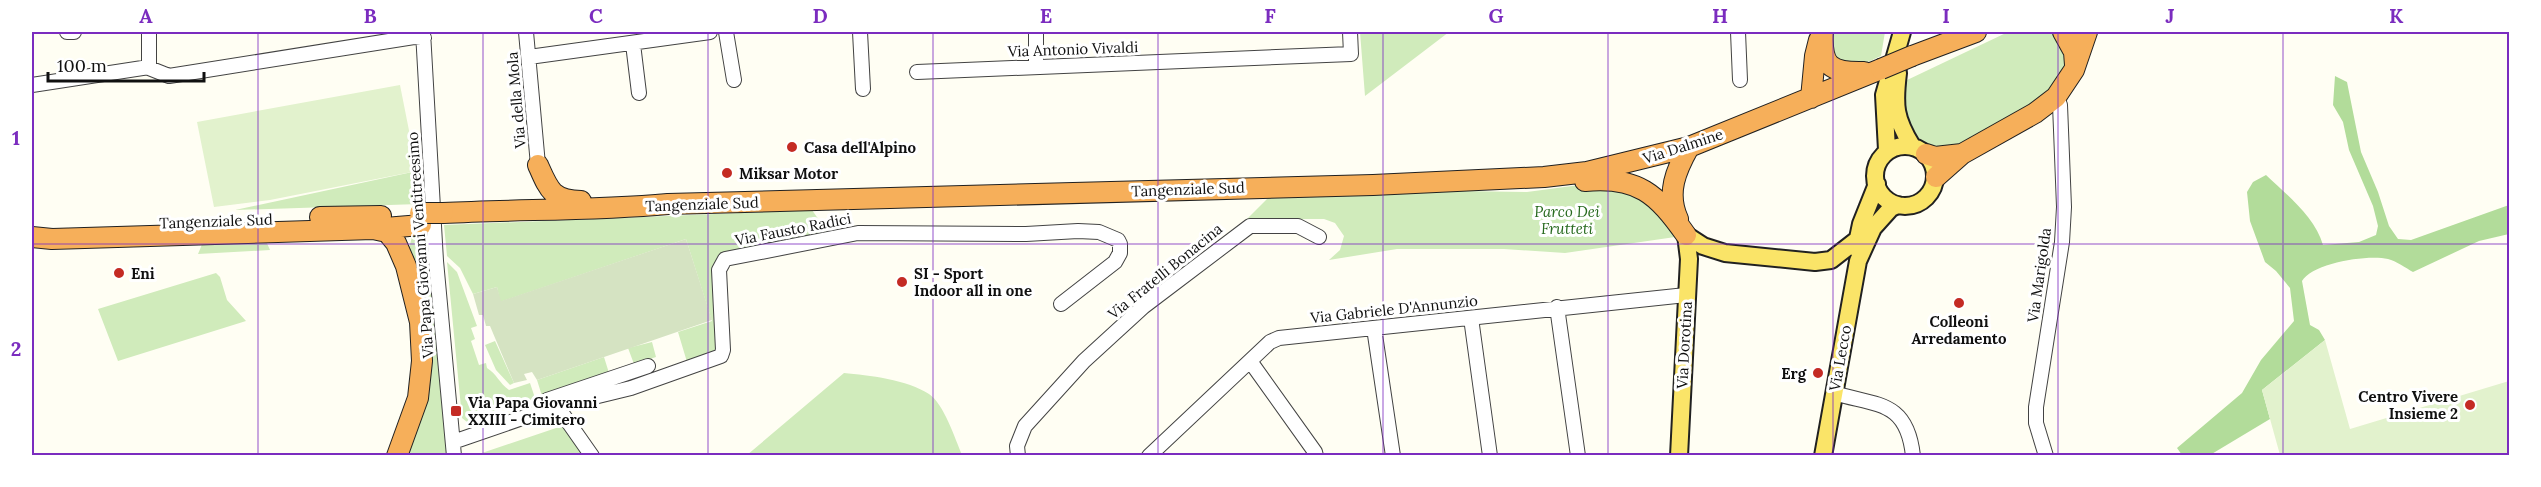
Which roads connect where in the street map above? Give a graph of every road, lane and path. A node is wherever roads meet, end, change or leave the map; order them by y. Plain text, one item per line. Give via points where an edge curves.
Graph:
1 (67, 32) edge
2 (74, 32) edge
3 (149, 32) edge
4 (526, 32) edge
5 (710, 32) edge
6 (726, 32) edge
7 (860, 32) edge
8 (1036, 32) edge
9 (1350, 32) edge
10 (1738, 32) edge
11 (1822, 32) edge
12 (1902, 32) edge
13 (1977, 32) edge
14 (2063, 32) edge
15 (2087, 32) edge
16 (423, 35) edge
17 (633, 44) junction
18 (529, 57) junction
19 (149, 67) junction
20 (1036, 67) junction
21 (1877, 70) junction
22 (2074, 70) junction
23 (917, 72) dead end
24 (734, 80) dead end
25 (1740, 80) dead end
26 (32, 85) edge
27 (862, 88) dead end
28 (639, 93) dead end
29 (2056, 97) junction
30 (1811, 98) junction
31 (1689, 147) junction
32 (1887, 150) junction
33 (1919, 150) junction
34 (1962, 154) junction
35 (538, 165) junction
36 (1936, 177) junction
37 (1876, 184) junction
38 (1373, 185) junction
39 (668, 204) junction
40 (1898, 206) junction
41 (521, 209) junction
42 (583, 210) junction
43 (443, 217) junction
44 (417, 222) junction
45 (32, 227) edge
46 (373, 229) junction
47 (1686, 235) junction
48 (32, 237) edge
49 (1319, 237) dead end
50 (1858, 238) junction
51 (1858, 261) junction
52 (406, 266) junction
53 (1686, 295) junction
54 (1060, 304) dead end
55 (1557, 307) junction
56 (1472, 318) junction
57 (1374, 328) junction
58 (1250, 361) junction
59 (648, 366) dead end
60 (1834, 393) junction
61 (557, 406) junction
62 (453, 444) edge
63 (397, 456) edge
64 (592, 456) edge
65 (1018, 456) edge
66 (1149, 456) edge
67 (1316, 456) edge
68 (1393, 456) edge
69 (1490, 456) edge
70 (1578, 456) edge
71 (1679, 456) edge
72 (1823, 456) edge
73 (1913, 456) edge
74 (2046, 456) edge

1 - 2 street
3 - 19 street
4 - 18 street, Via della Mola
5 - 17 street
6 - 24 street
7 - 27 street
8 - 20 street
9 - 20 street, Via Antonio Vivaldi via 1352,54
10 - 25 street
11 - 21 highway via 1824,57 1831,67 1843,72
11 - 30 highway
12 - 32 main road via 1884,95
12 - 33 main road via 1896,92 1899,124
13 - 21 highway, Via Dalmine, bridge
14 - 22 highway via 2074,51
15 - 22 highway
16 - 19 street via 169,76
16 - 62 street, Via Papa Giovanni Ventitreesimo via 436,261
17 - 18 street
17 - 28 street
18 - 35 street, Via della Mola
19 - 26 street
20 - 23 street, Via Antonio Vivaldi
21 - 30 highway, Via Dalmine
22 - 29 highway
29 - 34 highway
29 - 74 street, Via Marigolda via 2060,105 2062,242 2036,407
30 - 31 highway, Via Dalmine
31 - 38 highway, Via Dalmine via 1587,172
31 - 47 highway via 1672,186 1675,212
32 - 33 main road via 1899,146
32 - 37 main road via 1876,166
33 - 34 highway via 1935,157
33 - 36 main road via 1934,164
34 - 36 highway
35 - 39 highway via 551,191 561,199
35 - 41 highway via 536,188
36 - 40 main road via 1924,200
37 - 40 main road via 1887,200
37 - 50 main road, Via Lecco
38 - 39 highway, Tangenziale Sud
38 - 47 highway via 1515,188 1608,180 1629,183 1646,190 1666,207
39 - 42 highway, Tangenziale Sud
40 - 51 main road, Via Lecco via 1891,208 1873,228
41 - 42 highway, Tangenziale Sud
41 - 43 highway, Tangenziale Sud
42 - 43 highway via 511,218
43 - 44 highway, Tangenziale Sud, bridge
44 - 45 highway, Tangenziale Sud
44 - 46 highway
44 - 52 highway via 405,243
46 - 48 highway
46 - 52 highway via 391,236
47 - 50 main road via 1725,253 1815,262 1831,260
47 - 53 main road, Via Dorotina
49 - 65 street, Via Fratelli Bonacina via 1298,226 1250,226 1143,307 1084,361 1025,426 1017,446
50 - 51 main road, Via Lecco
51 - 60 main road, Via Lecco
52 - 63 highway via 418,315 422,361 413,415
53 - 55 street, Via Gabriele D'Annunzio
53 - 71 main road, Via Dorotina
54 - 61 street, Via Fausto Radici via 1115,262 1120,253 1118,240 1099,232 1078,231 858,233 725,259 719,270 722,356 631,388
55 - 56 street, Via Gabriele D'Annunzio
55 - 70 street
56 - 57 street, Via Gabriele D'Annunzio
56 - 69 street
57 - 58 street, Via Gabriele D'Annunzio via 1279,338
57 - 68 street
58 - 66 street, Via Gabriele D'Annunzio
58 - 67 street
59 - 62 street
60 - 72 main road, Via Lecco
60 - 73 street via 1888,408 1911,434
61 - 62 street, Via Fausto Radici
61 - 64 street

